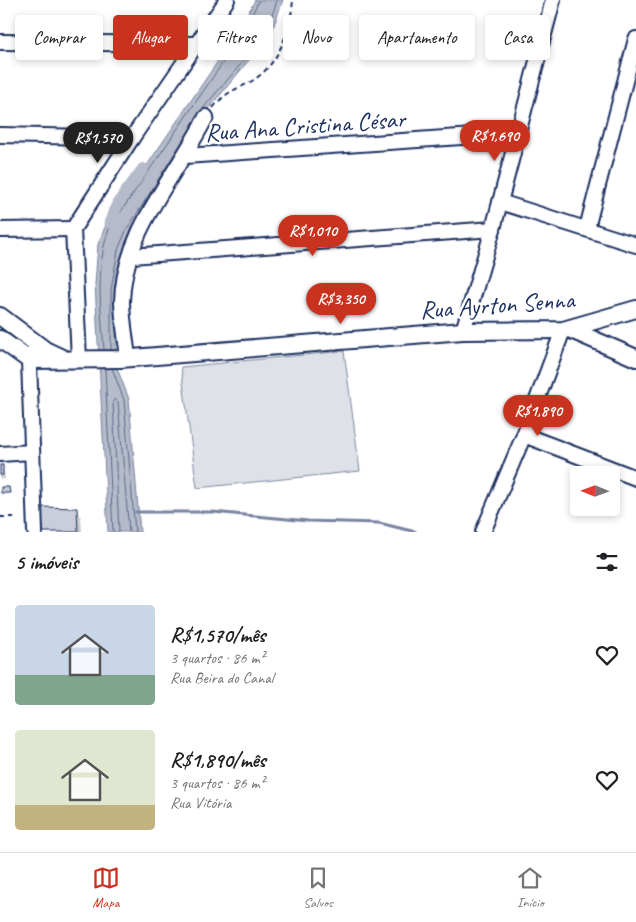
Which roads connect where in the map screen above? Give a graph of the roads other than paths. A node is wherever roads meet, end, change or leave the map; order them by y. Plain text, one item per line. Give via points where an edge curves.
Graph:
1 (227, 0) edge
2 (553, 0) edge
3 (217, 15) edge
4 (636, 39) edge
5 (0, 42) edge
6 (198, 44) joint
7 (206, 117) road end
8 (518, 133) junction
9 (0, 135) edge
10 (132, 138) junction
11 (186, 156) junction
12 (500, 202) junction
13 (587, 228) junction
14 (73, 229) junction
15 (493, 229) junction
16 (0, 230) edge
17 (636, 244) edge
18 (131, 256) junction
19 (636, 309) edge
20 (0, 316) edge
21 (566, 329) junction
22 (463, 331) junction
23 (0, 339) edge
24 (35, 343) junction
25 (636, 358) edge
26 (124, 359) junction
27 (29, 360) junction
28 (79, 360) junction
29 (524, 435) junction
30 (32, 452) junction
31 (0, 454) edge
32 (636, 478) edge
33 (488, 530) edge
34 (35, 532) edge

1 - 3 street
2 - 8 street
4 - 13 street
5 - 6 street
6 - 10 street
7 - 11 street
8 - 11 street, Rua Ana Cristina César
8 - 12 street
9 - 10 street
10 - 14 street
11 - 18 street via 155,201
12 - 13 street
12 - 15 street
13 - 17 street
14 - 16 street
14 - 28 street
15 - 18 street
15 - 22 street
18 - 26 street via 122,303
19 - 21 main road, Rua Ayrton Senna
20 - 24 main road
21 - 22 main road, Rua Ayrton Senna
21 - 25 main road
21 - 29 street
22 - 26 main road, Rua Ayrton Senna
23 - 27 main road
24 - 27 street
24 - 28 main road
26 - 28 main road, Rua Ayrton Senna
27 - 28 main road, Rua Ayrton Senna
27 - 30 street
29 - 32 street
29 - 33 street
30 - 31 street
30 - 34 street

